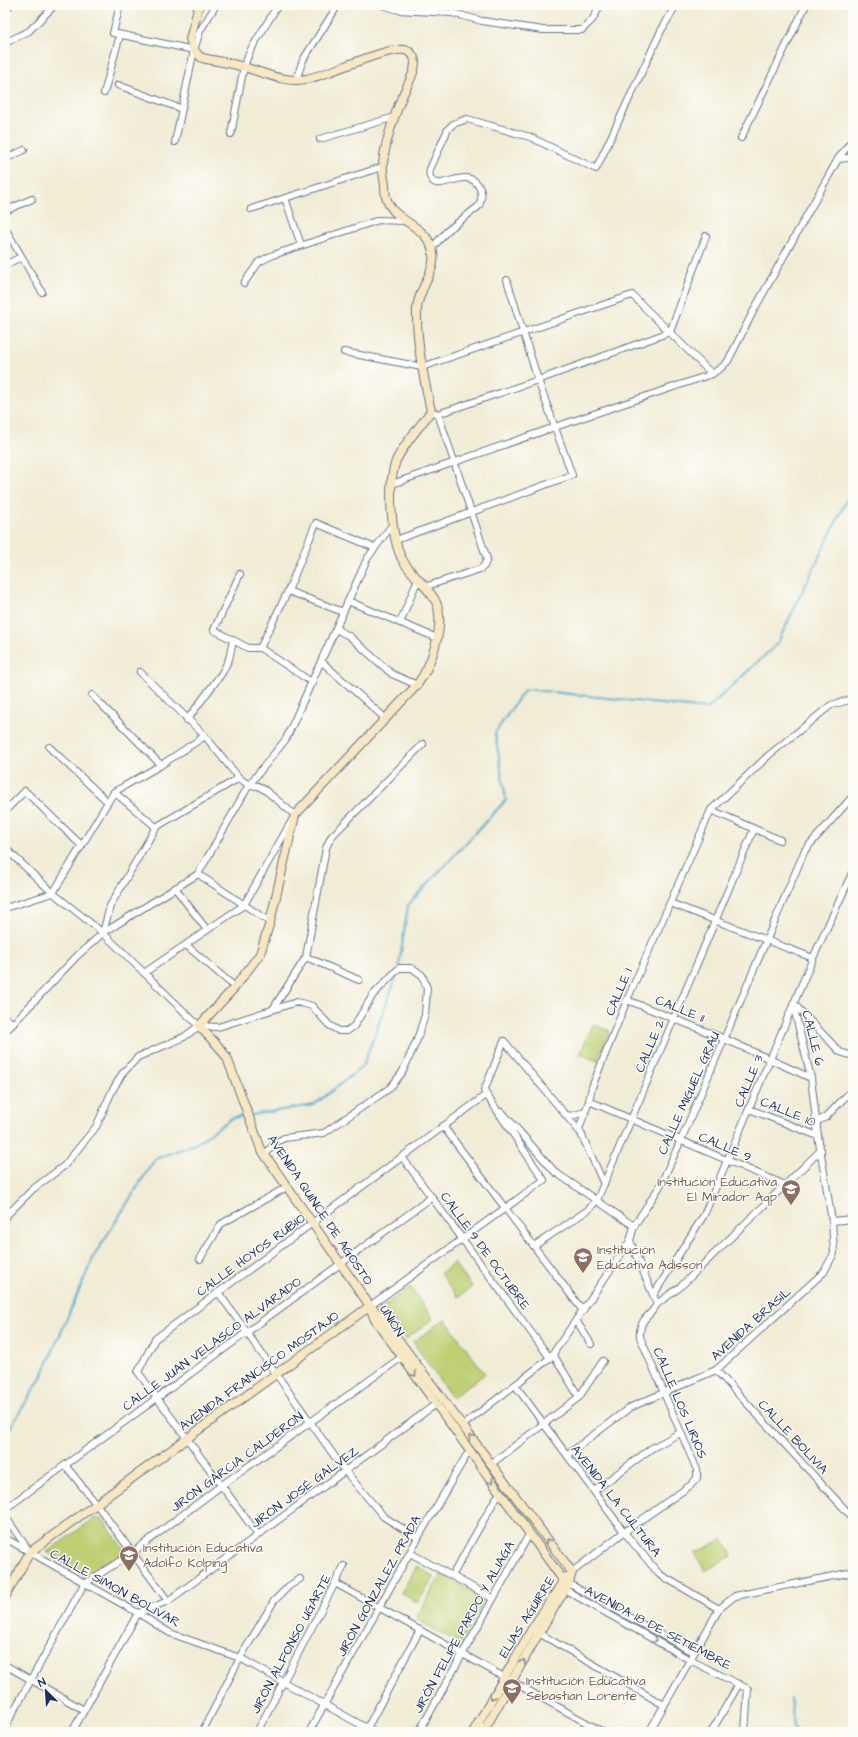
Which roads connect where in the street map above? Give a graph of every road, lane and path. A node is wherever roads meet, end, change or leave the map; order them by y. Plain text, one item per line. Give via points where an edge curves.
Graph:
1 (10, 5) edge
2 (120, 5) edge
3 (199, 5) edge
4 (216, 5) edge
5 (278, 5) edge
6 (338, 5) edge
7 (382, 5) edge
8 (600, 5) edge
9 (676, 5) edge
10 (806, 5) edge
11 (52, 8) dead end
12 (400, 8) edge
13 (5, 11) edge
14 (120, 34) junction
15 (5, 43) edge
16 (194, 50) junction
17 (244, 66) junction
18 (296, 80) junction
19 (118, 85) dead end
20 (104, 93) dead end
21 (182, 110) junction
22 (395, 117) junction
23 (231, 134) dead end
24 (741, 138) dead end
25 (320, 139) dead end
26 (853, 139) edge
27 (175, 142) dead end
28 (24, 150) dead end
29 (853, 155) edge
30 (5, 159) edge
31 (838, 159) junction
32 (382, 167) junction
33 (285, 198) junction
34 (32, 199) dead end
35 (251, 209) dead end
36 (5, 211) edge
37 (408, 221) junction
38 (5, 228) edge
39 (706, 236) dead end
40 (301, 245) junction
41 (432, 248) junction
42 (21, 257) junction
43 (5, 265) edge
44 (507, 280) dead end
45 (244, 283) dead end
46 (42, 292) dead end
47 (523, 332) junction
48 (670, 332) junction
49 (344, 352) dead end
50 (422, 367) junction
51 (712, 374) junction
52 (538, 380) junction
53 (434, 413) junction
54 (554, 427) junction
55 (455, 462) junction
56 (392, 484) junction
57 (472, 513) junction
58 (392, 525) junction
59 (396, 540) junction
60 (375, 548) junction
61 (240, 574) dead end
62 (418, 579) junction
63 (424, 586) junction
64 (288, 590) junction
65 (348, 601) junction
66 (343, 612) junction
67 (400, 623) junction
68 (336, 629) junction
69 (437, 638) junction
70 (233, 641) junction
71 (260, 648) junction
72 (322, 662) junction
73 (140, 672) dead end
74 (313, 683) junction
75 (417, 685) junction
76 (92, 695) dead end
77 (853, 699) edge
78 (386, 719) junction
79 (187, 720) junction
80 (205, 736) junction
81 (423, 744) dead end
82 (49, 747) dead end
83 (161, 765) junction
84 (239, 778) junction
85 (249, 785) junction
86 (114, 792) junction
87 (853, 796) edge
88 (108, 802) junction
89 (711, 810) junction
90 (5, 811) edge
91 (295, 815) junction
92 (156, 827) junction
93 (754, 829) junction
94 (780, 840) dead end
95 (82, 846) junction
96 (5, 848) edge
97 (853, 871) edge
98 (198, 874) junction
99 (175, 888) junction
100 (53, 893) junction
101 (670, 903) junction
102 (244, 905) junction
103 (5, 908) edge
104 (716, 920) junction
105 (270, 922) junction
106 (207, 930) junction
107 (103, 933) junction
108 (766, 940) junction
109 (186, 945) junction
110 (306, 957) junction
111 (813, 958) junction
112 (144, 973) junction
113 (359, 980) dead end
114 (235, 987) junction
115 (627, 1000) junction
116 (793, 1004) junction
117 (273, 1008) junction
118 (5, 1017) edge
119 (674, 1019) junction
120 (13, 1024) junction
121 (198, 1026) junction
122 (5, 1032) edge
123 (725, 1039) junction
124 (853, 1056) edge
125 (770, 1059) junction
126 (811, 1078) junction
127 (853, 1089) edge
128 (486, 1095) junction
129 (589, 1101) junction
130 (749, 1109) junction
131 (585, 1112) junction
132 (565, 1114) junction
133 (631, 1119) junction
134 (816, 1122) junction
135 (443, 1126) junction
136 (579, 1131) junction
137 (818, 1136) junction
138 (681, 1140) junction
139 (820, 1150) junction
140 (265, 1154) junction
141 (402, 1157) junction
142 (728, 1160) junction
143 (604, 1184) junction
144 (785, 1185) junction
145 (287, 1187) junction
146 (432, 1197) junction
147 (597, 1200) junction
148 (505, 1208) junction
149 (5, 1218) edge
150 (853, 1219) edge
151 (832, 1221) junction
152 (312, 1223) junction
153 (634, 1226) junction
154 (462, 1239) junction
155 (630, 1241) junction
156 (534, 1246) junction
157 (834, 1253) joint
158 (200, 1259) dead end
159 (340, 1264) junction
160 (218, 1292) junction
161 (654, 1294) junction
162 (657, 1304) junction
163 (370, 1306) junction
164 (583, 1310) junction
165 (576, 1320) junction
166 (247, 1332) junction
167 (591, 1344) dead end
168 (552, 1356) junction
169 (402, 1357) junction
170 (603, 1361) dead end
171 (716, 1370) junction
172 (277, 1374) junction
173 (515, 1385) junction
174 (663, 1393) junction
175 (579, 1397) junction
176 (157, 1399) junction
177 (436, 1404) junction
178 (311, 1422) junction
179 (544, 1424) junction
180 (462, 1426) junction
181 (680, 1433) junction
182 (187, 1438) junction
183 (470, 1452) junction
184 (567, 1455) junction
185 (491, 1464) junction
186 (65, 1465) junction
187 (345, 1471) junction
188 (222, 1485) junction
189 (594, 1491) junction
190 (500, 1494) junction
191 (97, 1505) junction
192 (5, 1509) edge
193 (5, 1516) edge
194 (853, 1518) edge
195 (624, 1532) junction
196 (530, 1534) junction
197 (258, 1535) junction
198 (5, 1538) edge
199 (418, 1538) junction
200 (30, 1552) junction
201 (132, 1553) junction
202 (410, 1553) junction
203 (344, 1566) dead end
204 (572, 1572) junction
205 (853, 1572) edge
206 (452, 1576) junction
207 (300, 1579) dead end
208 (335, 1583) junction
209 (84, 1584) junction
210 (564, 1585) junction
211 (5, 1597) edge
212 (492, 1598) junction
213 (168, 1601) junction
214 (379, 1607) junction
215 (719, 1609) junction
216 (138, 1613) junction
217 (420, 1630) junction
218 (535, 1631) junction
219 (462, 1653) junction
220 (694, 1653) junction
221 (240, 1658) junction
222 (690, 1660) junction
223 (5, 1666) edge
224 (504, 1677) junction
225 (31, 1680) junction
226 (512, 1681) junction
227 (282, 1682) junction
228 (739, 1684) junction
229 (324, 1705) junction
230 (664, 1705) junction
231 (84, 1710) junction
232 (5, 1727) edge
233 (484, 1729) edge
234 (366, 1730) edge
235 (72, 1732) edge
236 (202, 1732) edge
237 (257, 1732) edge
238 (309, 1732) edge
239 (374, 1732) edge
240 (419, 1732) edge
241 (473, 1732) edge
242 (603, 1732) edge
243 (649, 1732) edge
244 (711, 1732) edge
245 (745, 1732) edge

1 - 13 street
2 - 14 street via 113,33
3 - 16 street via 190,39
4 - 16 street via 200,31
5 - 17 street via 250,51
6 - 18 street via 303,60
7 - 12 street
8 - 12 street via 593,19 582,30 544,30 482,22 452,13
9 - 41 street via 596,169 530,137 467,119 453,124 448,129 429,176 439,183 460,178 472,180 481,188 482,200 479,206 447,231
10 - 24 street
11 - 15 street via 29,31
14 - 16 street
14 - 20 street
16 - 17 street via 202,58
16 - 21 street
17 - 18 street via 283,80
17 - 23 street
18 - 22 street via 306,80 361,60 405,50 413,55 415,64
19 - 21 street
21 - 27 street
22 - 25 street
22 - 32 street via 385,147
26 - 31 street
28 - 30 street
29 - 31 street
31 - 51 street via 728,361
32 - 33 street
32 - 37 street via 387,202
33 - 35 street
33 - 40 street
34 - 36 street
37 - 40 street via 379,220
37 - 41 street via 420,229
38 - 42 street
39 - 48 street
40 - 45 street via 273,254 259,262
41 - 50 street via 434,259 431,271 420,294 417,308
42 - 43 street
42 - 46 street
44 - 47 street
47 - 48 street via 632,295
47 - 50 street
47 - 52 street
48 - 51 street
48 - 52 street
49 - 50 street
50 - 53 street
51 - 54 street
52 - 53 street
52 - 54 street
53 - 55 street
53 - 56 street via 401,452 396,462
54 - 55 street
54 - 57 street via 572,475
55 - 56 street
55 - 57 street
56 - 58 street
57 - 59 street
57 - 63 street via 487,559 484,566
58 - 59 street
58 - 60 street
59 - 62 street via 402,560
60 - 64 street via 316,523
60 - 65 street
61 - 70 street via 214,630
62 - 63 street
62 - 67 street
63 - 69 street via 436,601 439,614
64 - 66 street
64 - 71 street
65 - 66 street
65 - 67 street
66 - 68 street
67 - 69 street
68 - 72 street
68 - 75 street via 350,636 392,674
69 - 75 street via 427,671
70 - 71 street via 248,648
70 - 79 street via 229,659 222,673
71 - 74 street
72 - 74 street
72 - 78 street
73 - 79 street
74 - 85 street via 286,739
75 - 78 street
76 - 83 street
77 - 89 street via 831,704 769,755
78 - 91 street
79 - 80 street
80 - 83 street
80 - 84 street
81 - 110 street via 331,837 326,848
82 - 88 street
83 - 86 street
84 - 85 street
84 - 92 street
85 - 91 street via 265,790
85 - 98 street
86 - 88 street
86 - 92 street
87 - 108 street, CALLE MIGUEL GRAU via 805,850
88 - 95 street
89 - 93 street
89 - 101 street, CALLE 1
90 - 95 street via 25,791
91 - 102 street
91 - 105 street
92 - 107 street via 110,906
93 - 94 street
93 - 104 street, CALLE 2
95 - 100 street
96 - 100 street
97 - 111 street, CALLE 3
98 - 99 street
98 - 102 street
99 - 106 street
99 - 107 street
100 - 103 street
100 - 107 street
101 - 104 street
101 - 115 street, CALLE 1
102 - 105 street
102 - 106 street
104 - 108 street
104 - 119 street, CALLE 2
105 - 114 street via 260,954
106 - 109 street
107 - 112 street
107 - 120 street
108 - 111 street
108 - 123 street, CALLE MIGUEL GRAU
109 - 112 street
109 - 114 street
110 - 113 street
110 - 117 street
111 - 116 street, CALLE 3
112 - 121 street
114 - 121 street
115 - 119 street, CALLE 11
115 - 129 street, CALLE 1 via 592,1087
116 - 124 street via 840,1052
116 - 125 street, CALLE 3
116 - 126 street, CALLE 6
117 - 121 street via 218,1027
117 - 140 street via 293,1002 304,1003 312,1006 329,1025 339,1031 348,1031 354,1026 373,995 399,968 412,968 422,975 428,988 425,1015 417,1040 402,1073 390,1088 324,1133 284,1138
118 - 120 street
119 - 123 street, CALLE 11
119 - 133 street, CALLE 2
120 - 122 street
121 - 140 street, AVENIDA QUINCE DE AGOSTO via 223,1052 236,1078
121 - 149 street via 184,1036 138,1058 122,1074 96,1127 64,1166 33,1188
123 - 125 street, CALLE 11
123 - 138 street, CALLE MIGUEL GRAU
125 - 126 street, CALLE 11
125 - 130 street, CALLE 3
126 - 134 street, CALLE 6
127 - 134 street via 826,1117
128 - 132 street via 484,1091 504,1041
128 - 135 street, CALLE HOYOS RUBIO
128 - 147 street via 555,1172
128 - 148 street, AVENIDA FRANCISCO MOSTAJO via 544,1180
129 - 131 street, CALLE 1
129 - 133 street, CALLE 9
130 - 137 street, CALLE 10
130 - 142 street, CALLE 3
131 - 132 street via 571,1116
131 - 136 street, CALLE 1
132 - 136 street
133 - 138 street, CALLE 9
133 - 143 street, CALLE 2
134 - 137 street, CALLE 6
135 - 141 street, CALLE HOYOS RUBIO
135 - 148 street
136 - 143 street
137 - 139 street, CALLE 6
138 - 142 street, CALLE 9
138 - 153 street, CALLE MIGUEL GRAU via 660,1186
139 - 144 street
139 - 151 street, CALLE 6
140 - 145 street, AVENIDA QUINCE DE AGOSTO
141 - 146 street, CALLE 9 DE OCTUBRE
141 - 152 street, CALLE HOYOS RUBIO
142 - 144 street, CALLE 9
142 - 161 street, CALLE 3 via 704,1215
143 - 147 street, CALLE 2
144 - 162 street via 680,1287
145 - 152 street, AVENIDA QUINCE DE AGOSTO
145 - 158 street via 221,1224
146 - 154 street, CALLE 9 DE OCTUBRE
146 - 159 street, CALLE JUAN VELASCO ALVARADO
147 - 153 street
147 - 156 street, CALLE 2 via 588,1210
148 - 154 street, AVENIDA FRANCISCO MOSTAJO
148 - 156 street
150 - 151 street
151 - 157 street, CALLE 6
152 - 159 street, AVENIDA QUINCE DE AGOSTO
152 - 160 street, CALLE HOYOS RUBIO
153 - 155 street, CALLE MIGUEL GRAU
154 - 163 street, AVENIDA FRANCISCO MOSTAJO
154 - 168 street, CALLE 9 DE OCTUBRE
155 - 161 street
155 - 164 street, CALLE MIGUEL GRAU
156 - 164 street
157 - 171 street, AVENIDA BRASIL via 824,1272
159 - 163 street, AVENIDA QUINCE DE AGOSTO
159 - 166 street, CALLE JUAN VELASCO ALVARADO
160 - 166 street
160 - 176 street, CALLE HOYOS RUBIO via 154,1339 138,1372
161 - 162 street
162 - 174 street, CALLE LOS LIRIOS via 642,1320 639,1328 640,1337
163 - 169 street, UNIÓN via 374,1318
163 - 172 street, AVENIDA FRANCISCO MOSTAJO
163 - 180 street, UNIÓN via 379,1314
164 - 165 street, CALLE MIGUEL GRAU
165 - 167 street
165 - 168 street, CALLE MIGUEL GRAU
166 - 172 street
166 - 176 street, CALLE JUAN VELASCO ALVARADO
168 - 173 street, CALLE MIGUEL GRAU
168 - 175 street, CALLE 9 DE OCTUBRE
169 -> 177 street, UNIÓN
169 - 178 street, JIRÓN GARCIA CALDERON
170 - 175 street
171 - 174 street, AVENIDA BRASIL
171 - 194 street, CALLE BOLIVIA
172 - 178 street
172 - 182 street, AVENIDA FRANCISCO MOSTAJO
173 - 179 street, AVENIDA LA CULTURA
173 - 180 street, CALLE MIGUEL GRAU
174 - 181 street, CALLE LOS LIRIOS
174 - 184 street, AVENIDA BRASIL via 629,1408
175 - 179 street
176 - 182 street
176 - 186 street, CALLE JUAN VELASCO ALVARADO
177 - 183 street, UNIÓN
177 - 187 street, JIRÓN JOSÉ GALVEZ
178 - 187 street
178 - 188 street, JIRÓN GARCIA CALDERON
179 - 184 street, AVENIDA LA CULTURA
179 - 185 street
185 -> 180 street, UNIÓN
181 - 189 street via 652,1448
181 - 195 street, CALLE LOS LIRIOS via 697,1470 696,1478 691,1485
182 - 188 street
182 - 191 street, AVENIDA FRANCISCO MOSTAJO
183 -> 190 street, UNIÓN
183 - 199 street, JIRÓN GONZALEZ PRADA
184 - 189 street, AVENIDA LA CULTURA
204 -> 185 street, UNIÓN
186 - 191 street
186 - 192 street, CALLE JUAN VELASCO ALVARADO
187 - 197 street, JIRÓN JOSÉ GALVEZ
187 - 199 street via 384,1517
188 - 197 street
188 - 201 street, JIRÓN GARCIA CALDERON
189 - 195 street, AVENIDA LA CULTURA
190 - 196 street, UNIÓN
190 - 206 street
191 - 200 street, AVENIDA FRANCISCO MOSTAJO
191 - 201 street
193 - 200 street
195 - 204 street, CALLE LOS LIRIOS
195 - 215 street, AVENIDA LA CULTURA via 660,1574
196 - 210 street, UNIÓN
196 - 212 street, JIRÓN FELIPE PARDO Y ALIAGA
197 - 213 street, JIRÓN JOSÉ GALVEZ
198 - 200 street, CALLE SIMON BOLIVAR
199 - 202 street, JIRÓN GONZALEZ PRADA
200 - 209 street, CALLE SIMON BOLIVAR
200 - 211 street, AVENIDA FRANCISCO MOSTAJO
201 - 209 street, JIRÓN GARCIA CALDERON
201 - 213 street
202 - 206 street
202 - 214 street, JIRÓN GONZALEZ PRADA
203 - 208 street, JIRÓN ALFONSO UGARTE
204 - 210 street, ELÍAS AGUIRRE
205 - 215 street via 735,1596
206 - 212 street
207 - 221 street via 289,1586 274,1602
208 - 214 street
208 - 227 street, JIRÓN ALFONSO UGARTE
209 - 216 street, CALLE SIMON BOLIVAR
209 - 225 street
210 - 218 street, ELÍAS AGUIRRE
210 - 220 street, AVENIDA 18 DE SETIEMBRE
210 -> 222 street, AVENIDA 18 DE SETIEMBRE
212 - 219 street, JIRÓN FELIPE PARDO Y ALIAGA
213 - 216 street, JIRÓN JOSÉ GALVEZ
214 - 217 street
214 - 229 street, JIRÓN GONZALEZ PRADA
215 - 220 street
216 - 221 street, CALLE SIMON BOLIVAR via 170,1633
216 - 231 street
217 - 219 street
217 - 234 street
218 - 224 street, ELÍAS AGUIRRE
226 -> 218 street, ELÍAS AGUIRRE
218 - 230 street
219 - 224 street
219 - 240 street, JIRÓN FELIPE PARDO Y ALIAGA
220 - 222 street
221 - 227 street, CALLE SIMON BOLIVAR
221 - 236 street
222 - 228 street, AVENIDA 18 DE SETIEMBRE
222 - 230 street
223 - 225 street
224 - 226 street
224 -> 233 street, ELÍAS AGUIRRE
225 - 231 street
225 - 232 street
226 - 233 street, ELÍAS AGUIRRE
226 - 242 street
227 - 229 street, CALLE SIMON BOLIVAR
227 - 237 street, JIRÓN ALFONSO UGARTE
228 - 244 street
228 - 245 street, AVENIDA 18 DE SETIEMBRE via 748,1689
229 - 234 street, CALLE SIMON BOLIVAR
229 - 238 street, JIRÓN GONZALEZ PRADA
230 - 243 street
231 - 235 street
233 - 241 street, ELÍAS AGUIRRE
234 - 239 street, CALLE SIMON BOLIVAR

